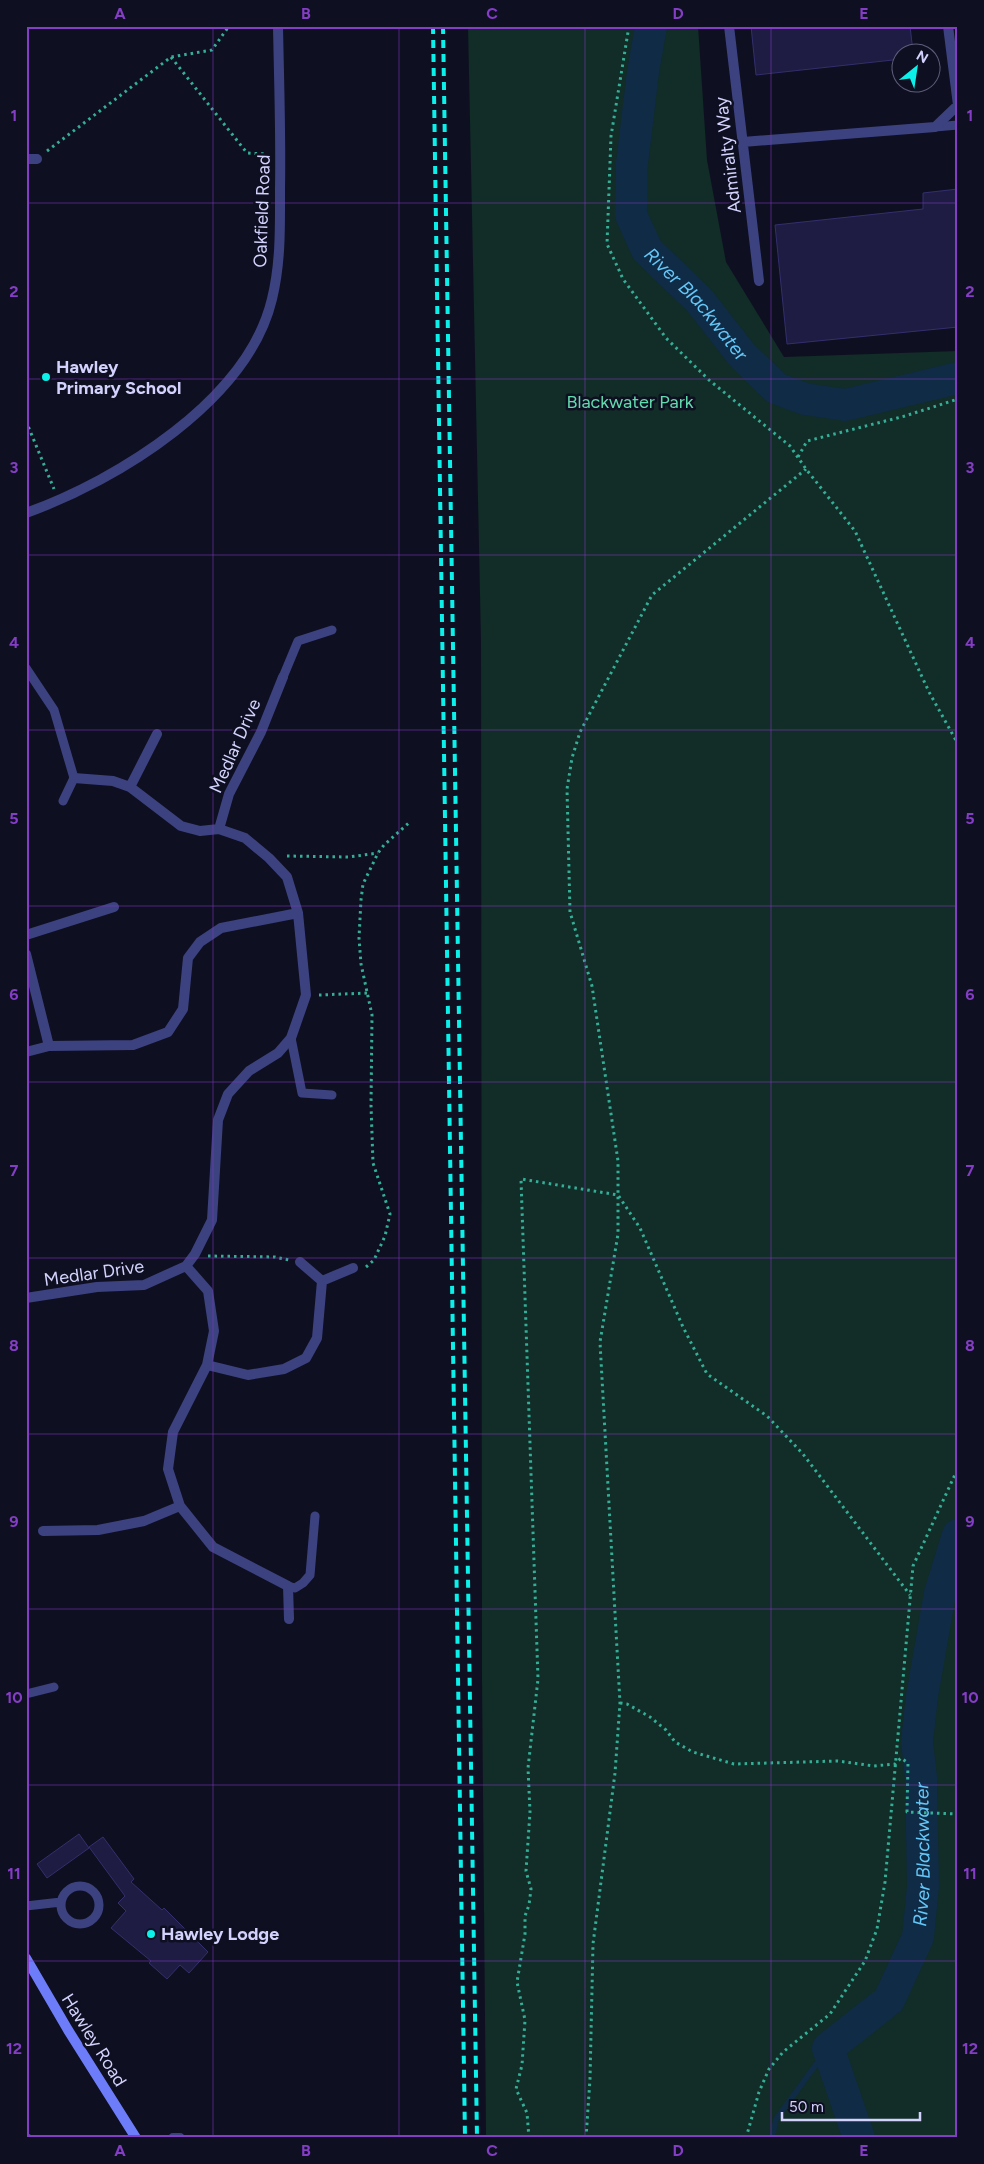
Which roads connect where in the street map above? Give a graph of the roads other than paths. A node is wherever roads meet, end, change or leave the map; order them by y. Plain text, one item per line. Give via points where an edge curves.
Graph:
1 (278, 26) edge
2 (729, 26) edge
3 (948, 26) edge
4 (958, 105) edge
5 (958, 124) edge
6 (935, 126) junction
7 (743, 142) junction
8 (26, 159) edge
9 (37, 159) road end
10 (759, 281) dead end
11 (26, 513) edge
12 (332, 630) dead end
13 (26, 668) edge
14 (283, 677) joint
15 (157, 734) dead end
16 (74, 778) junction
17 (130, 787) junction
18 (63, 801) dead end
19 (218, 829) junction
20 (114, 907) dead end
21 (298, 913) junction
22 (26, 935) edge
23 (26, 954) edge
24 (291, 1038) junction
25 (50, 1046) junction
26 (26, 1052) edge
27 (332, 1095) dead end
28 (300, 1262) road end
29 (186, 1266) junction
30 (353, 1268) road end
31 (322, 1282) junction
32 (26, 1298) edge
33 (207, 1365) junction
34 (180, 1506) junction
35 (316, 1516) dead end
36 (43, 1530) dead end
37 (288, 1586) junction
38 (289, 1619) dead end
39 (54, 1687) dead end
40 (26, 1694) edge
41 (61, 1902) junction
42 (26, 1906) edge
43 (26, 1958) edge
44 (136, 2138) edge
45 (173, 2138) edge
46 (180, 2138) edge

1 - 11 street, Oakfield Road via 280,255 272,300 254,343 209,402 172,433 118,471 60,501
2 - 7 street, Admiralty Way
3 - 4 street
4 - 6 street
5 - 6 lane
6 - 7 street
7 - 10 street, Admiralty Way
8 - 9 street
12 - 14 lane via 298,641
13 - 16 lane via 54,710
14 - 19 street, Medlar Drive via 261,732 229,794
15 - 17 street
16 - 17 street, Medlar Drive via 114,781
16 - 18 lane
17 - 19 street, Medlar Drive via 181,826 200,832
19 - 21 street, Medlar Drive via 245,838 269,858 287,877
20 - 22 street
21 - 24 street, Medlar Drive via 306,995
21 - 25 street via 221,928 200,942 188,958 183,1009 168,1032 133,1045
23 - 25 street
24 - 27 lane via 302,1093
24 - 29 street, Medlar Drive via 278,1053 249,1071 228,1094 218,1120 212,1220
25 - 26 street
28 - 31 street
29 - 32 street, Medlar Drive via 144,1285 97,1287
29 - 33 street via 208,1291 214,1331
30 - 31 street
31 - 33 street via 318,1338 306,1358 284,1369 248,1375
33 - 34 street via 173,1432 168,1469
34 - 36 street via 144,1521 98,1530
34 - 37 street via 213,1547
35 - 37 lane via 310,1575 295,1588
37 - 38 street
39 - 40 lane
41 - 41 lane via 71,1888 82,1886 93,1891 98,1907 96,1914 86,1922 74,1922 64,1915
41 - 42 lane
43 - 44 main road, Hawley Road
45 - 46 street

